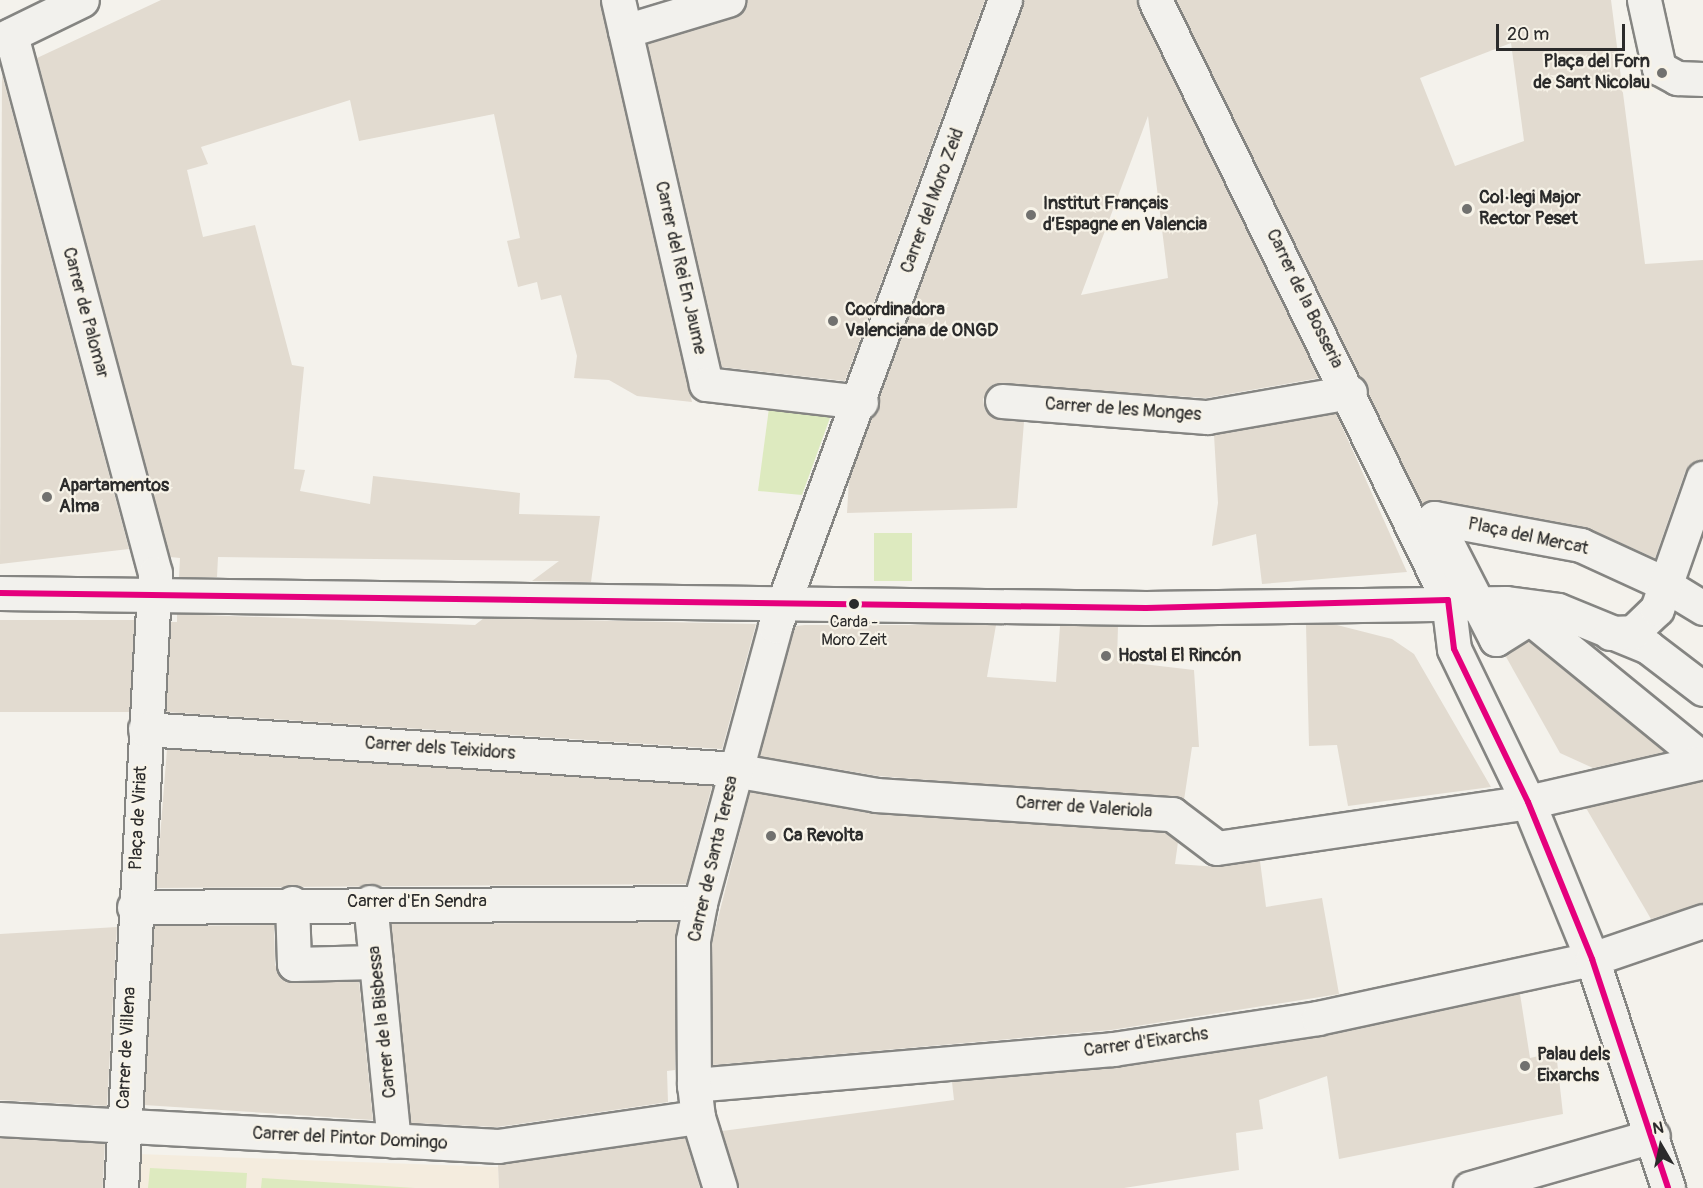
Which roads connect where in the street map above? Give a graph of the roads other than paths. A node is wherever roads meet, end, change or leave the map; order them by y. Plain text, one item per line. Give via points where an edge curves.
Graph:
1 (82, 0) edge
2 (728, 0) edge
3 (1005, 0) edge
4 (1155, 0) edge
5 (1644, 0) edge
6 (622, 16) edge
7 (6, 38) edge
8 (1703, 79) edge
9 (1350, 392) junction
10 (1002, 401) dead end
11 (861, 402) junction
12 (1703, 478) edge
13 (0, 593) edge
14 (156, 593) junction
15 (1685, 598) edge
16 (1463, 601) junction
17 (782, 604) junction
18 (1622, 633) junction
19 (1703, 689) edge
20 (145, 729) junction
21 (1703, 760) edge
22 (735, 770) junction
23 (1528, 802) junction
24 (370, 902) junction
25 (292, 903) junction
26 (700, 903) junction
27 (134, 907) junction
28 (1703, 921) edge
29 (1592, 959) junction
30 (376, 962) junction
31 (696, 1101) junction
32 (0, 1119) edge
33 (123, 1126) junction
34 (1653, 1136) junction
35 (394, 1142) junction
36 (121, 1188) edge
37 (720, 1188) edge
38 (1470, 1188) edge
39 (1668, 1188) edge

1 - 7 street
2 - 6 street
3 - 11 street, Carrer del Moro Zeid
4 - 9 street, Carrer de la Bosseria
5 - 8 street via 1659,68 1677,78
6 - 11 street, Carrer del Rei En Jaume via 706,384
7 - 14 street, Carrer de Palomar
9 - 10 street, Carrer de les Monges via 1207,417
9 - 16 street, Carrer de la Bosseria
11 - 17 street, Carrer del Moro Zeid
12 - 15 street
13 - 14 street
14 - 17 street
14 - 20 street
15 - 16 street, Plaça del Mercat via 1581,545 1434,518
15 - 18 street
16 - 17 street via 1146,608
16 - 18 street via 1558,610
16 - 21 street, Plaça del Mercat via 1496,639 1530,618
16 - 23 street via 1454,649
17 - 22 street, Carrer de Santa Teresa
18 - 19 street via 1648,647
20 - 22 street, Carrer dels Teixidors
20 - 27 street, Plaça de Viriat
21 - 23 street, Carrer de Valeriola
22 - 23 street, Carrer de Valeriola via 876,795 1172,814 1217,848
22 - 26 street, Carrer de Santa Teresa
23 - 29 street
24 - 25 street, Carrer d'En Sendra
24 - 26 street, Carrer d'En Sendra
24 - 30 street, Carrer de la Bisbessa
25 - 27 street, Carrer d'En Sendra
25 - 30 street via 294,964
26 - 31 street, Carrer de Santa Teresa via 693,940
27 - 33 street, Carrer de Villena
28 - 29 street, Carrer d'Eixarchs
29 - 31 street, Carrer d'Eixarchs via 1410,1001 1113,1049
29 - 34 street
30 - 35 street, Carrer de la Bisbessa
31 - 35 street, Carrer del Pintor Domingo via 498,1146
31 - 37 street, Carrer de Santa Teresa
32 - 33 street, Carrer del Pintor Domingo
33 - 35 street, Carrer del Pintor Domingo
33 - 36 street, Carrer de Villena
34 - 38 street
34 - 39 street

